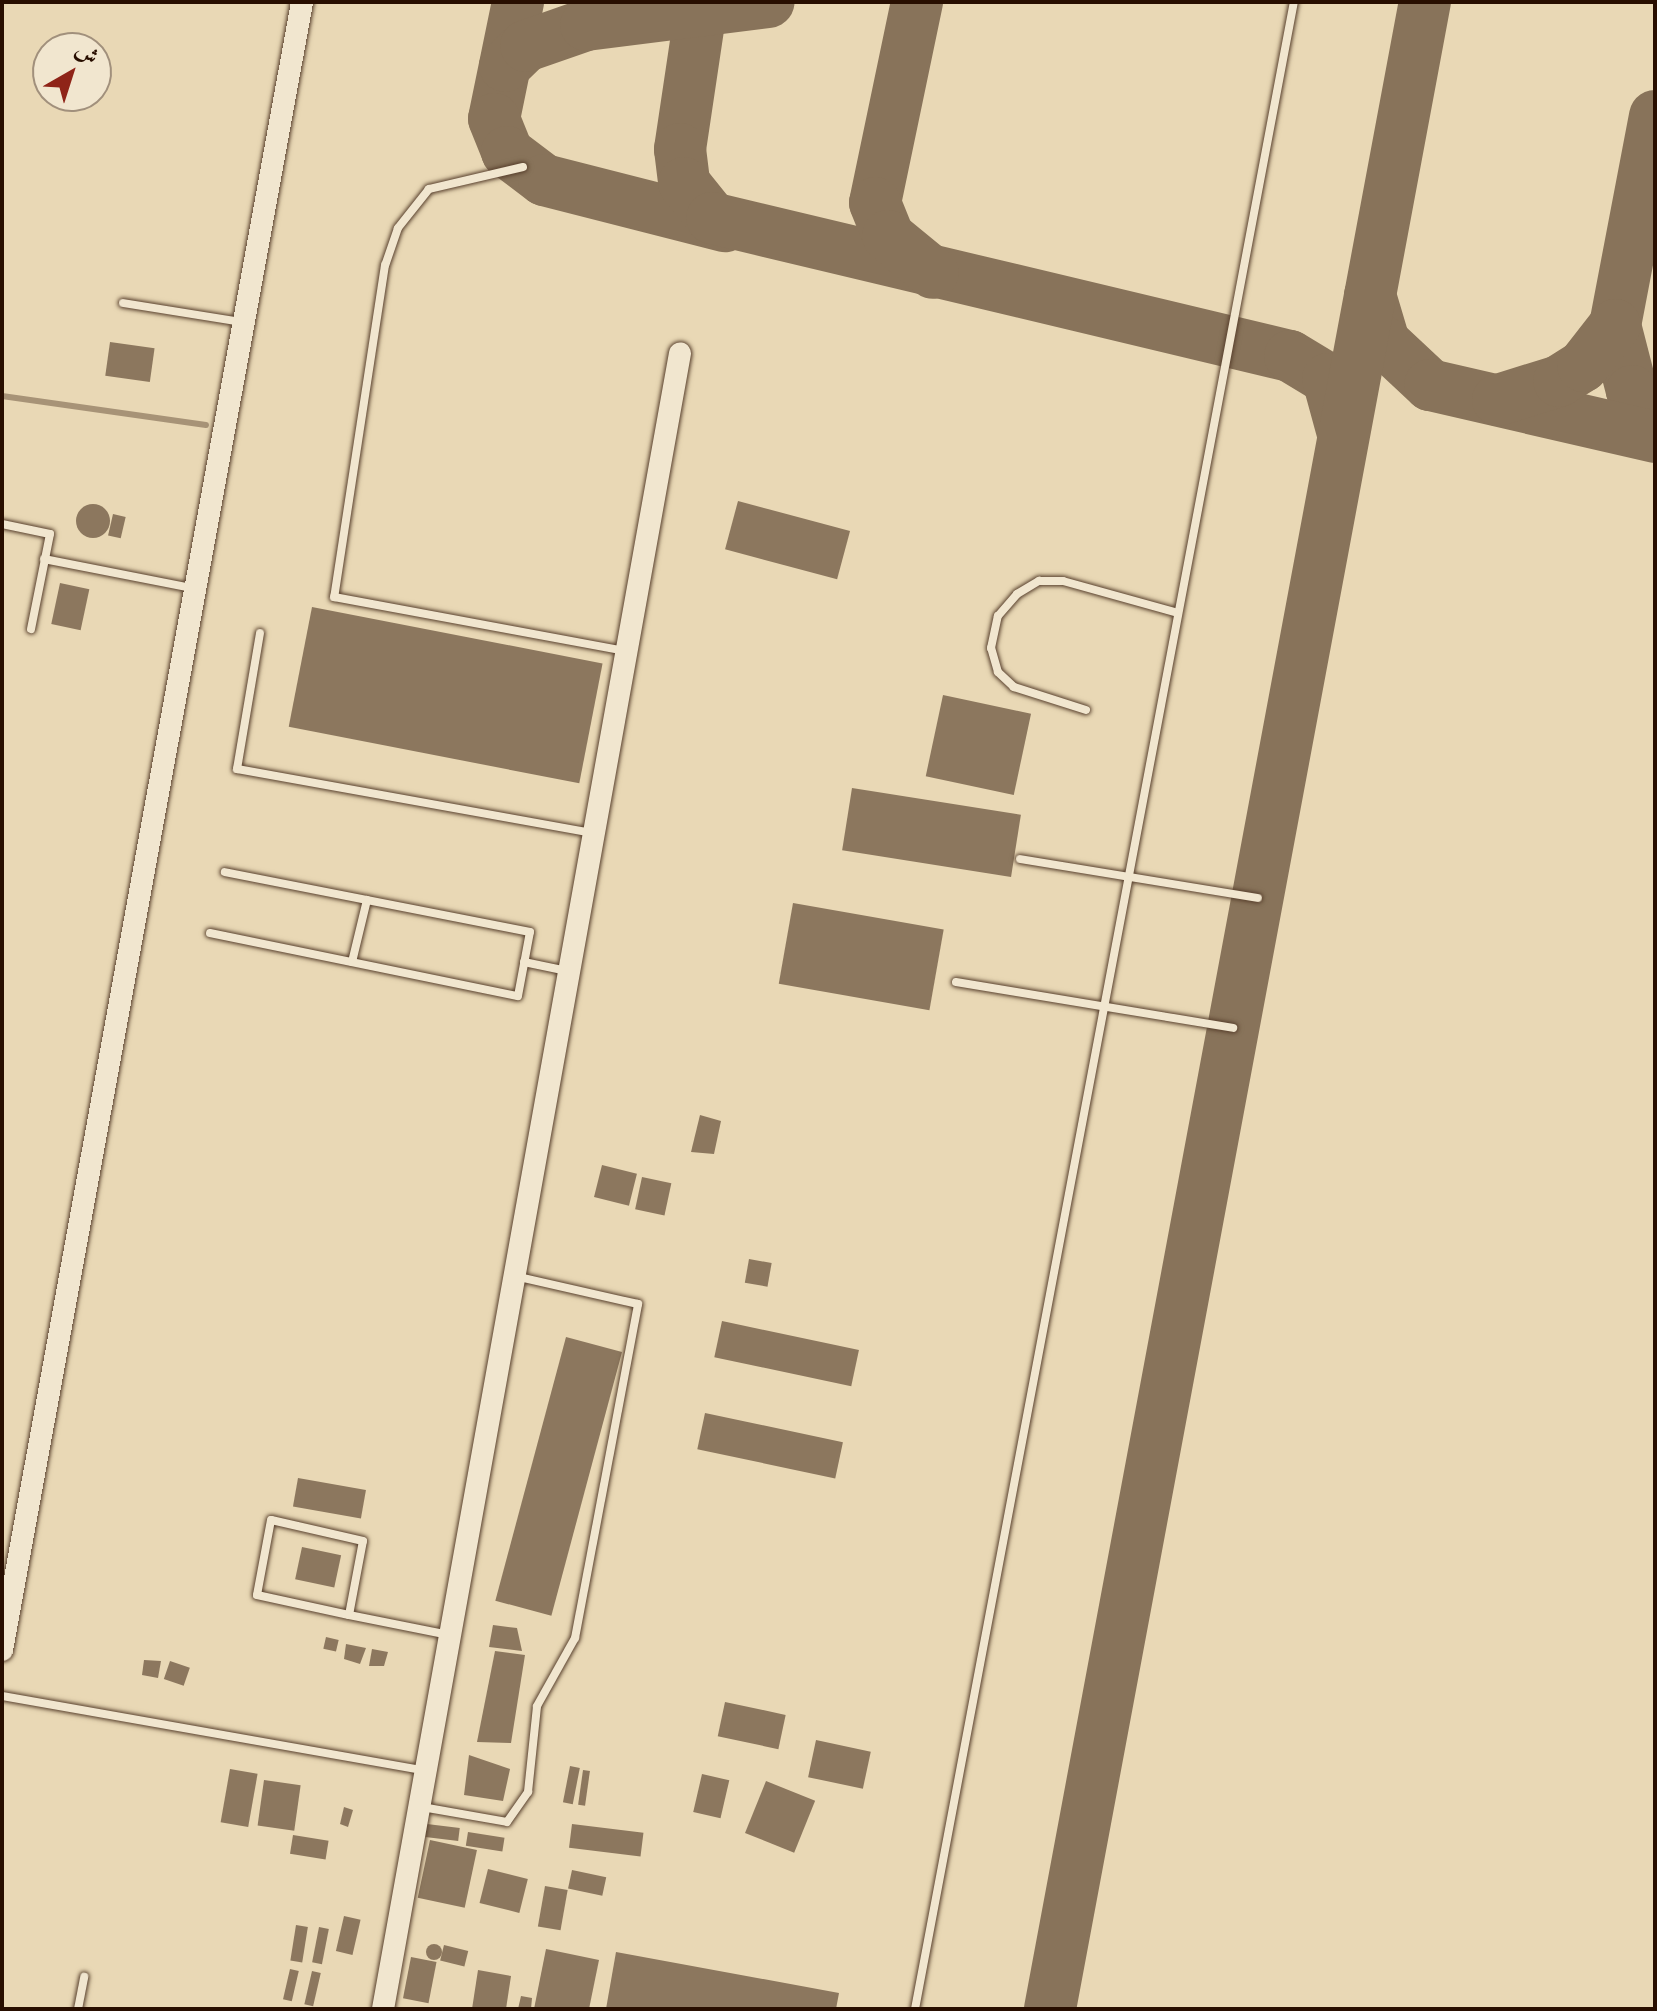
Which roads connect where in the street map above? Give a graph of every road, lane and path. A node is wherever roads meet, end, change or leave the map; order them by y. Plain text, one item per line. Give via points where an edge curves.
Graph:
1 (302, 2) edge
2 (1294, 2) edge
3 (523, 167) dead end
4 (123, 303) dead end
5 (242, 322) junction
6 (680, 353) dead end
7 (2, 524) edge
8 (44, 559) junction
9 (192, 588) junction
10 (1178, 613) junction
11 (31, 629) dead end
12 (260, 633) dead end
13 (626, 651) junction
14 (1086, 710) dead end
15 (594, 833) junction
16 (1020, 859) dead end
17 (225, 872) dead end
18 (1128, 876) junction
19 (1258, 898) dead end
20 (367, 900) junction
21 (210, 933) dead end
22 (352, 962) junction
23 (524, 962) junction
24 (569, 972) junction
25 (956, 982) dead end
26 (1102, 1008) junction
27 (1233, 1028) dead end
28 (514, 1276) junction
29 (349, 1615) junction
30 (450, 1635) junction
31 (2, 1650) edge
32 (2, 1696) edge
33 (425, 1770) junction
34 (419, 1806) junction
35 (84, 1977) dead end
36 (78, 2009) edge
37 (383, 2009) edge
38 (915, 2009) edge

1 - 5 street
2 - 10 lane
3 - 13 lane via 429,189 398,228 385,265 334,597
4 - 5 lane
5 - 9 street
6 - 13 street
7 - 8 lane via 50,534
8 - 9 lane
8 - 11 lane
9 - 31 street
10 - 14 lane via 1063,581 1039,581 1017,594 998,616 991,648 998,672 1014,687
10 - 18 lane
12 - 15 lane via 237,769
13 - 15 street
15 - 24 street
16 - 18 lane
17 - 20 lane
18 - 19 lane
18 - 26 lane
20 - 22 lane
20 - 23 lane via 530,932
21 - 22 lane
22 - 23 lane via 518,996
23 - 24 lane
24 - 28 street
25 - 26 lane
26 - 27 lane
26 - 38 lane
28 - 30 street
28 - 34 lane via 638,1304 575,1638 537,1706 528,1792 507,1822
29 - 29 lane via 257,1595 271,1520 363,1541
29 - 30 lane
30 - 33 street
32 - 33 lane
33 - 34 street
34 - 37 street
35 - 36 lane

